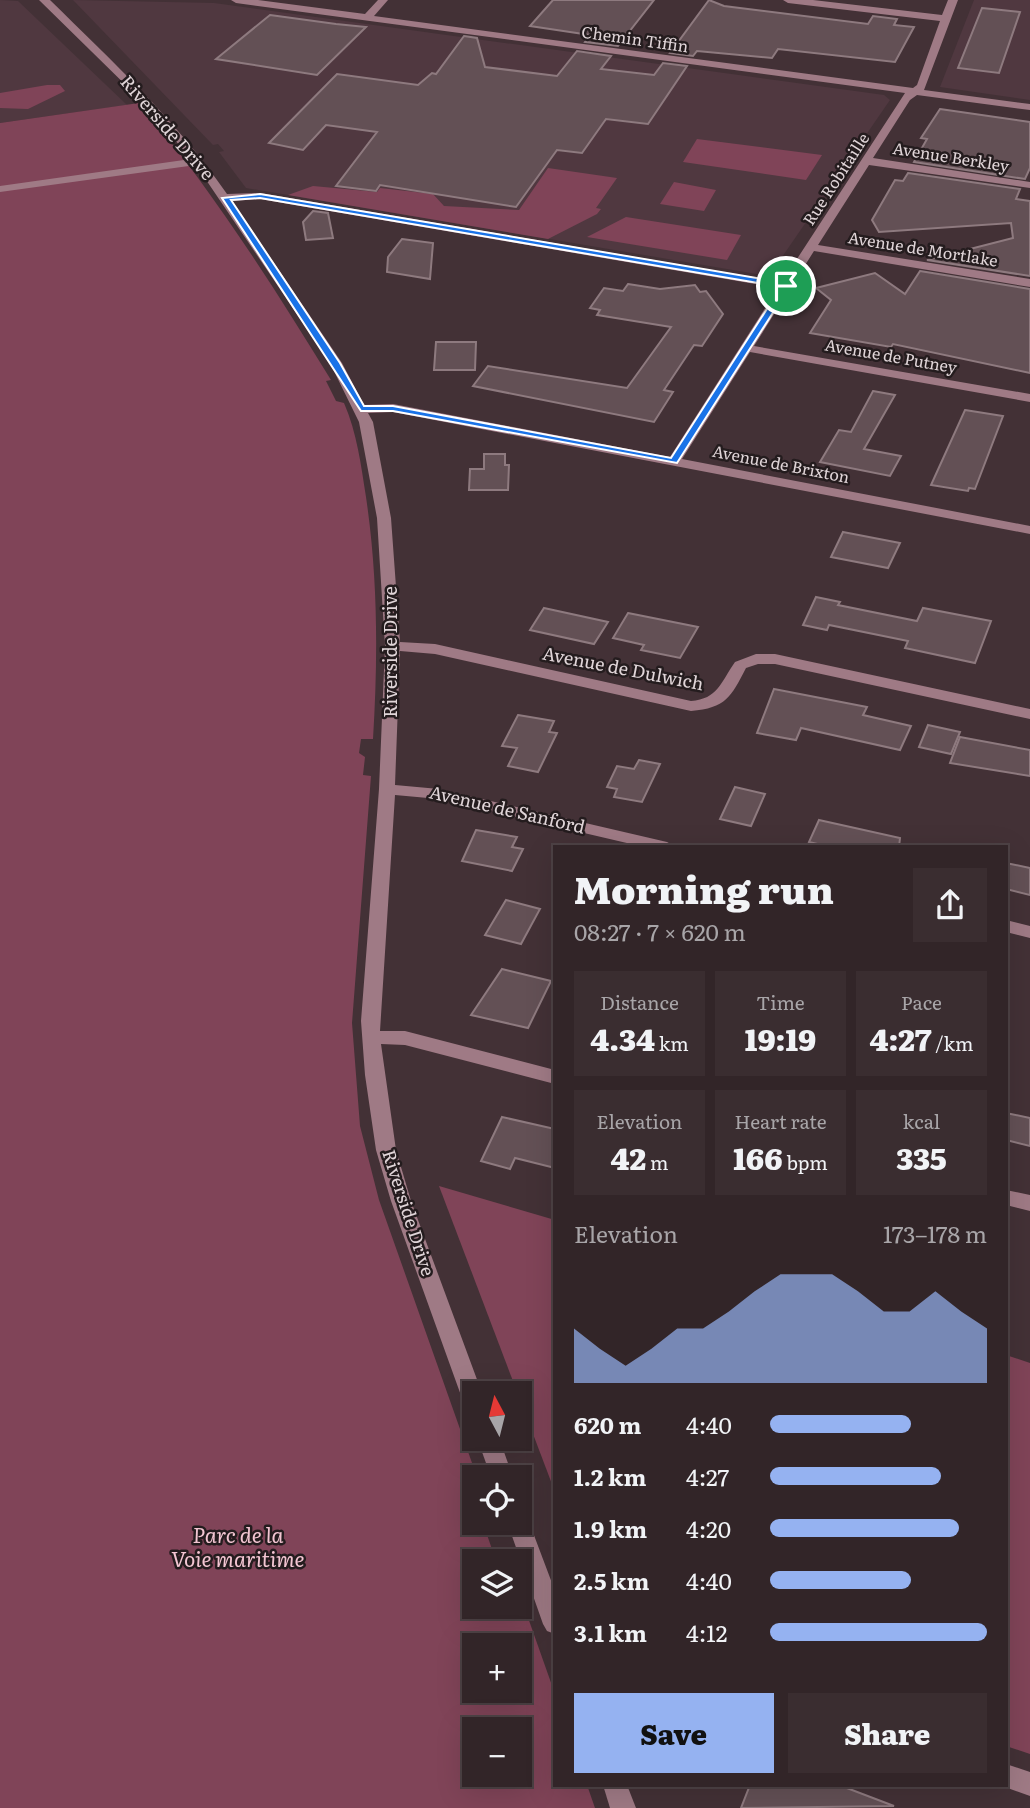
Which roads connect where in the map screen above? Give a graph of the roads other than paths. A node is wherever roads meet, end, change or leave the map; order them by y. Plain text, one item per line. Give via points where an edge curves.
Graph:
1 (44, 0) edge
2 (236, 0) edge
3 (383, 0) edge
4 (788, 0) edge
5 (953, 0) edge
6 (367, 18) junction
7 (947, 19) junction
8 (913, 92) junction
9 (1030, 107) edge
10 (868, 160) junction
11 (199, 161) junction
12 (1030, 185) edge
13 (0, 188) edge
14 (226, 198) junction
15 (811, 247) junction
16 (1030, 283) edge
17 (786, 286) junction
18 (746, 348) junction
19 (1030, 398) edge
20 (361, 409) junction
21 (674, 461) junction
22 (1030, 530) edge
23 (393, 646) junction
24 (1030, 714) edge
25 (387, 789) junction
26 (658, 845) edge
27 (1008, 926) edge
28 (1030, 932) edge
29 (370, 1037) junction
30 (553, 1076) edge
31 (1008, 1198) edge
32 (1030, 1203) edge
33 (467, 1381) edge
34 (523, 1535) edge
35 (553, 1618) edge
36 (1008, 1777) edge
37 (1030, 1784) edge
38 (616, 1787) edge
39 (623, 1808) edge

1 - 11 street, Riverside Drive via 147,100
2 - 6 street, Chemin Tiffin
3 - 6 street
4 - 7 street
5 - 7 street, Rue Robitaille
6 - 8 street, Chemin Tiffin
7 - 8 street, Rue Robitaille via 922,86
8 - 9 street, Chemin Tiffin
8 - 10 street, Rue Robitaille
10 - 12 street, Avenue Berkley
10 - 15 street, Rue Robitaille
11 - 13 street
11 - 14 street, Riverside Drive
14 - 17 street via 260,196
14 - 20 street, Riverside Drive via 336,363
15 - 16 street, Avenue de Mortlake
15 - 17 street, Rue Robitaille
17 - 18 street, Rue Robitaille
18 - 19 street, Avenue de Putney
18 - 21 street, Rue Robitaille
20 - 21 street, Avenue de Brixton via 393,408
20 - 23 street, Riverside Drive via 384,518
21 - 22 street, Avenue de Brixton
23 - 24 street, Avenue de Dulwich via 435,649 691,706 711,705 721,699 740,665 775,659
23 - 25 street, Riverside Drive
25 - 26 street, Avenue de Sanford via 439,794
25 - 29 street, Riverside Drive
27 - 28 street
29 - 30 street via 405,1038
29 - 33 street, Riverside Drive via 386,1150
31 - 32 street
34 - 35 street
36 - 37 street
38 - 39 street

